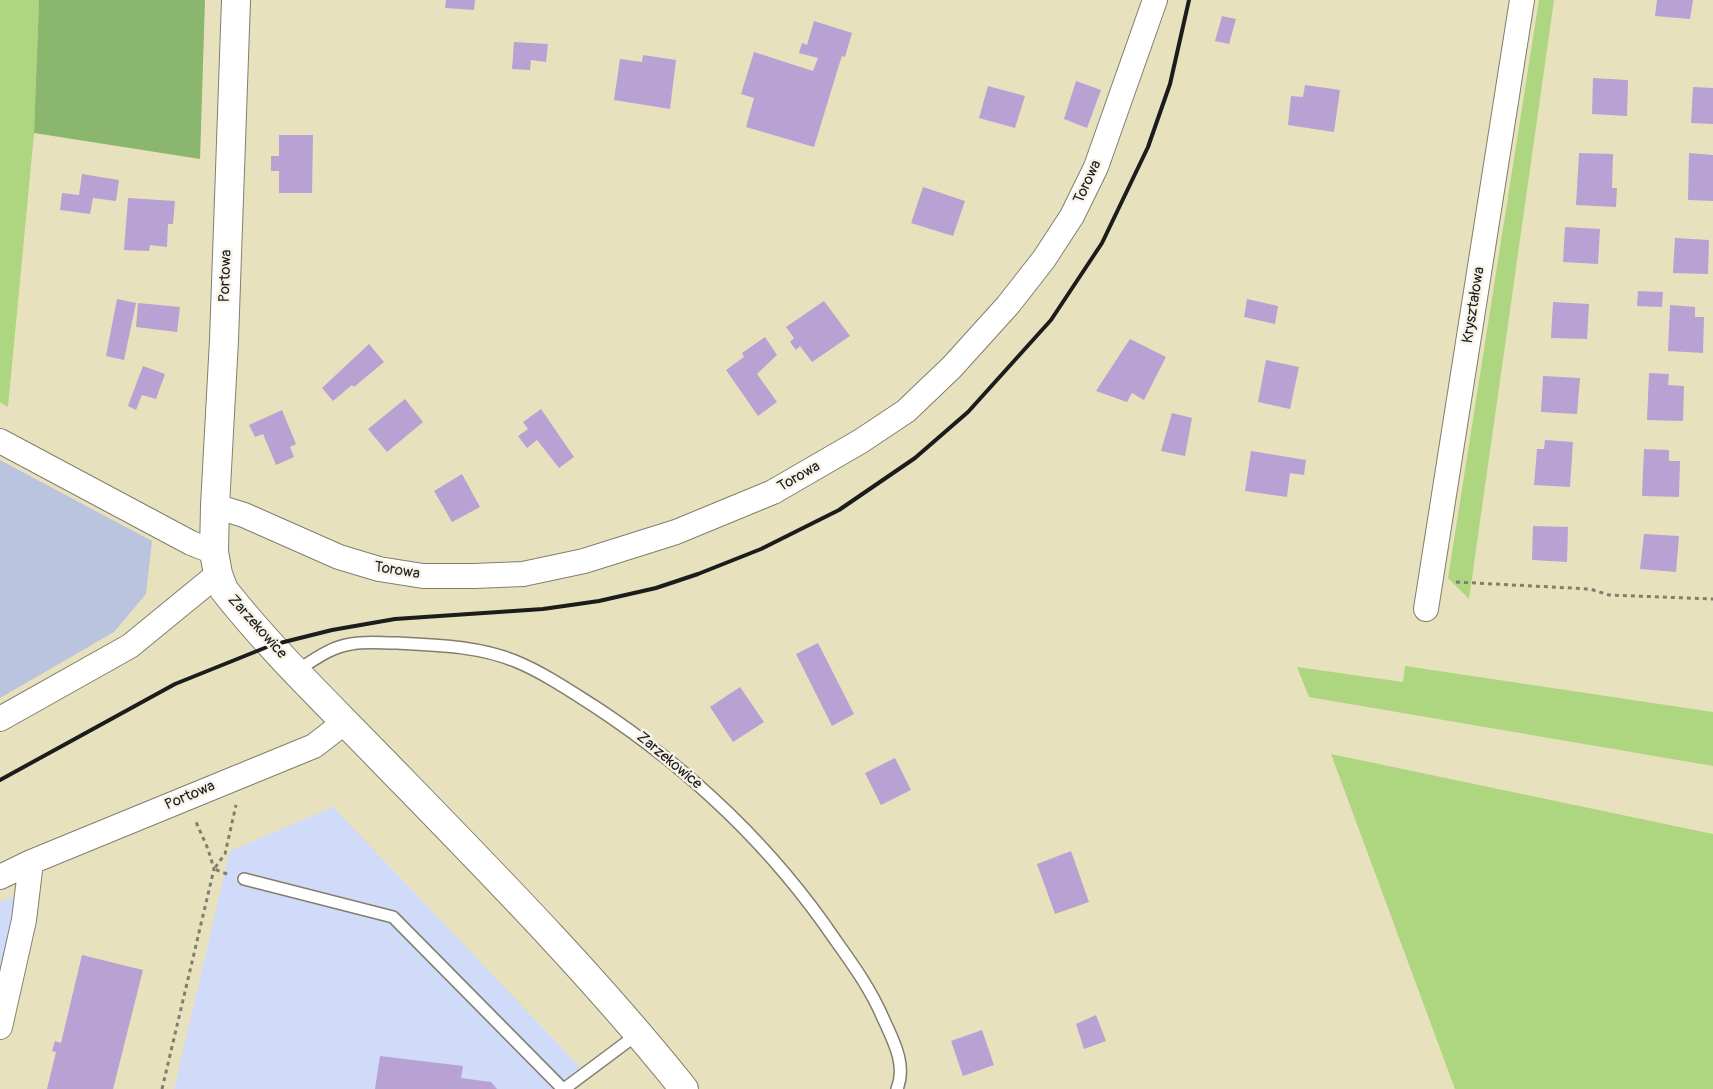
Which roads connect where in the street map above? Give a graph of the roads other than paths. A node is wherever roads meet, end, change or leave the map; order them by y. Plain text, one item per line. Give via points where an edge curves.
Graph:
1 (236, 0) edge
2 (1155, 0) edge
3 (1522, 0) edge
4 (0, 441) edge
5 (215, 506) junction
6 (216, 563) junction
7 (1426, 609) dead end
8 (296, 671) junction
9 (0, 719) edge
10 (345, 722) junction
11 (31, 862) junction
12 (0, 877) edge
13 (244, 879) dead end
14 (0, 1027) edge
15 (639, 1033) junction
16 (564, 1089) edge
17 (684, 1089) edge
18 (896, 1089) edge

1 - 5 street, Portowa
2 - 5 street, Torowa via 1096,167 1072,216 1044,259 952,367 906,411 773,492 676,532 584,561 523,574 474,576 423,576 379,569 339,557 244,515
3 - 7 street, Kryształowa
4 - 6 street via 191,543
5 - 6 street, Portowa
6 - 8 street, Zarzekowice via 224,590
6 - 9 street via 130,646
8 - 10 street, Zarzekowice
8 - 18 lane, Zarzekowice via 328,650 352,643 435,645 487,652 516,662 565,687 641,737 683,771 769,852 820,918 877,1003 900,1065 900,1082
10 - 11 street, Portowa via 314,746
10 - 15 street, Zarzekowice
11 - 12 street, Portowa
11 - 14 street via 24,920
13 - 16 lane via 393,916
15 - 16 lane
15 - 17 street, Zarzekowice

